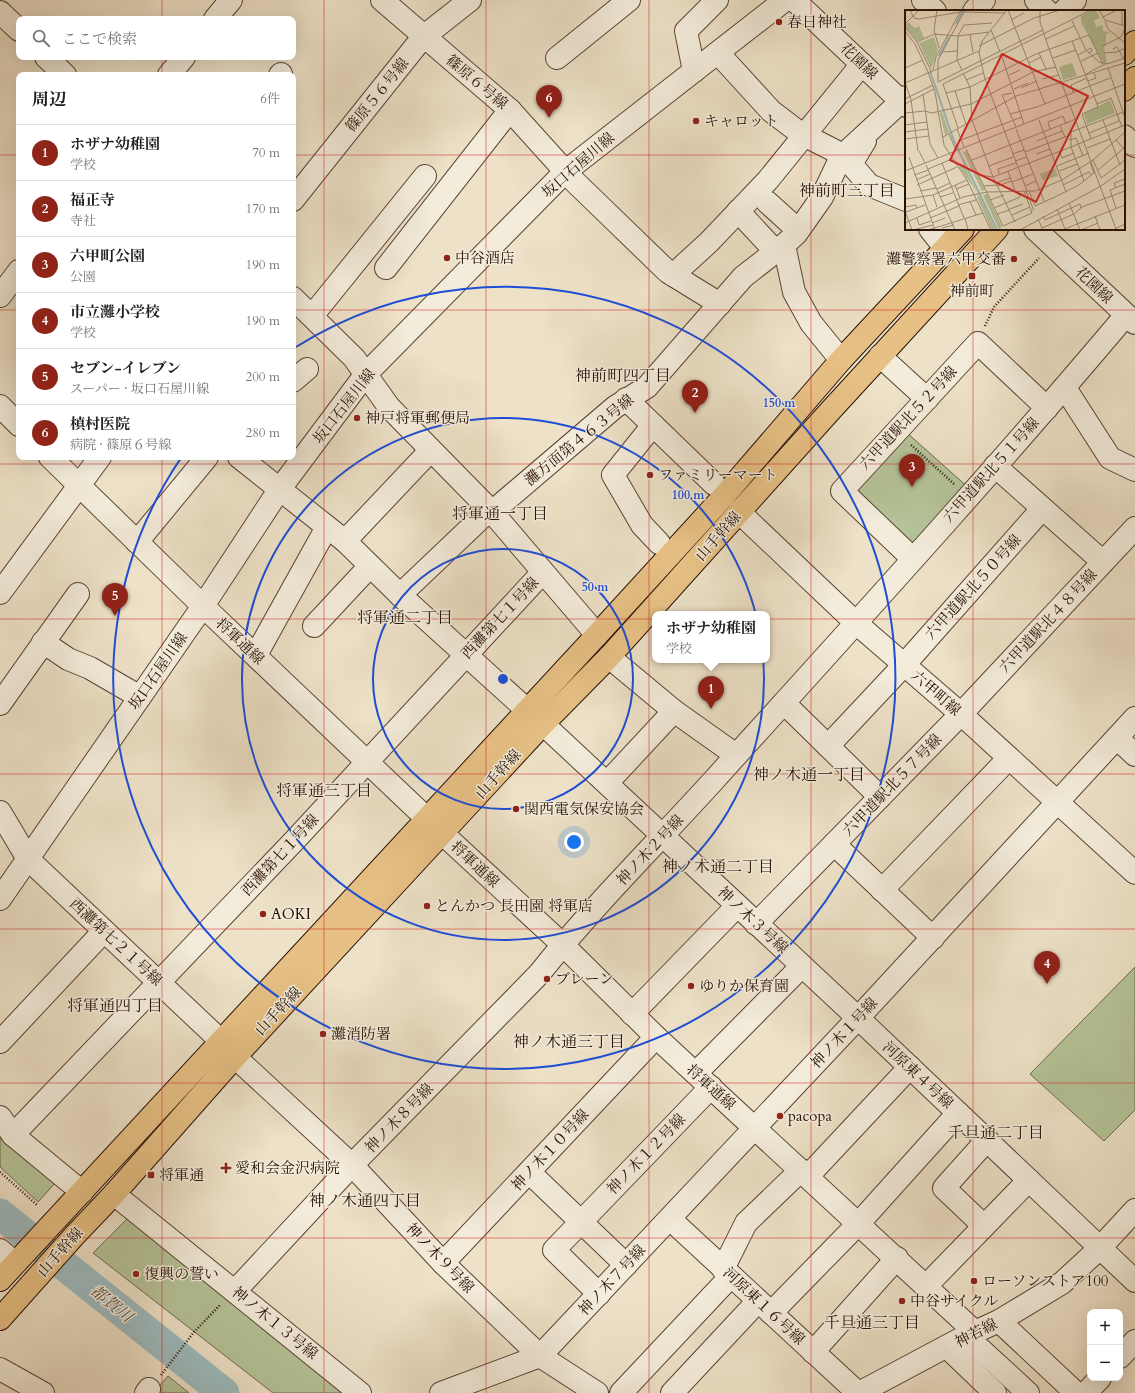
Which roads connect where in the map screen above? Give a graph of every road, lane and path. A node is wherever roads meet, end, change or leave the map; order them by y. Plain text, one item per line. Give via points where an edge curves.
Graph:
1 (231, 0) edge
2 (382, 0) edge
3 (470, 0) edge
4 (629, 0) edge
5 (717, 0) edge
6 (785, 0) edge
7 (794, 0) edge
8 (923, 0) edge
9 (984, 0) edge
10 (1036, 0) edge
11 (1076, 0) edge
12 (934, 10) edge
13 (975, 10) edge
14 (1045, 10) edge
15 (1065, 10) edge
16 (0, 12) edge
17 (218, 16) edge
18 (16, 27) edge
19 (423, 37) junction
20 (1135, 42) edge
21 (718, 53) junction
22 (1125, 53) edge
23 (557, 58) dead end
24 (49, 60) edge
25 (182, 60) edge
26 (862, 64) junction
27 (694, 71) junction
28 (62, 72) edge
29 (172, 72) edge
30 (1135, 78) edge
31 (1125, 89) edge
32 (905, 102) edge
33 (510, 110) junction
34 (870, 129) junction
35 (804, 134) junction
36 (1125, 137) edge
37 (1135, 146) edge
38 (843, 154) junction
39 (566, 171) junction
40 (424, 176) dead end
41 (296, 196) edge
42 (905, 200) edge
43 (767, 202) dead end
44 (738, 211) junction
45 (798, 230) junction
46 (931, 230) edge
47 (962, 230) edge
48 (996, 230) edge
49 (1036, 230) edge
50 (1052, 244) junction
51 (780, 248) junction
52 (945, 248) junction
53 (386, 268) dead end
54 (16, 275) edge
55 (673, 275) junction
56 (0, 296) edge
57 (296, 301) edge
58 (720, 304) junction
59 (312, 316) junction
60 (1130, 319) edge
61 (978, 343) junction
62 (880, 356) junction
63 (841, 360) junction
64 (365, 375) junction
65 (1065, 388) junction
66 (626, 399) junction
67 (927, 399) junction
68 (0, 406) edge
69 (1047, 408) junction
70 (16, 422) edge
71 (653, 425) junction
72 (896, 432) junction
73 (430, 451) junction
74 (53, 460) edge
75 (98, 460) edge
76 (205, 460) edge
77 (243, 460) edge
78 (995, 466) junction
79 (1135, 470) edge
80 (714, 484) dead end
81 (79, 486) junction
82 (279, 490) junction
83 (965, 500) junction
84 (1042, 509) junction
85 (492, 512) junction
86 (739, 512) junction
87 (327, 527) junction
88 (1135, 528) edge
89 (345, 541) junction
90 (137, 542) junction
91 (659, 543) dead end
92 (913, 559) junction
93 (1103, 562) junction
94 (370, 566) junction
95 (543, 572) junction
96 (0, 593) edge
97 (78, 594) dead end
98 (400, 595) junction
99 (204, 606) junction
100 (856, 624) junction
101 (314, 626) dead end
102 (597, 636) junction
103 (43, 642) junction
104 (465, 654) junction
105 (256, 656) junction
106 (609, 657) junction
107 (904, 665) junction
108 (140, 698) junction
109 (784, 703) junction
110 (0, 704) edge
111 (527, 710) junction
112 (674, 711) junction
113 (961, 714) junction
114 (1135, 718) edge
115 (543, 724) junction
116 (1117, 738) junction
117 (828, 746) junction
118 (1135, 755) edge
119 (736, 756) junction
120 (1009, 758) junction
121 (367, 761) junction
122 (607, 783) junction
123 (880, 797) junction
124 (1058, 802) junction
125 (0, 812) edge
126 (427, 818) junction
127 (443, 834) junction
128 (664, 836) junction
129 (834, 844) junction
130 (28, 859) junction
131 (1135, 873) edge
132 (882, 890) junction
133 (0, 899) edge
134 (737, 906) junction
135 (756, 924) junction
136 (104, 931) junction
137 (933, 938) junction
138 (562, 944) junction
139 (802, 966) junction
140 (159, 982) junction
141 (632, 1014) junction
142 (858, 1018) junction
143 (656, 1037) junction
144 (0, 1042) edge
145 (228, 1049) junction
146 (910, 1067) junction
147 (703, 1080) junction
148 (958, 1113) junction
149 (0, 1117) edge
150 (756, 1128) junction
151 (13, 1134) junction
152 (987, 1140) junction
153 (352, 1165) junction
154 (0, 1172) edge
155 (529, 1172) junction
156 (805, 1173) junction
157 (1029, 1180) junction
158 (82, 1192) junction
159 (114, 1194) junction
160 (37, 1205) dead end
161 (1135, 1210) edge
162 (670, 1219) junction
163 (581, 1222) junction
164 (859, 1223) junction
165 (984, 1226) junction
166 (1100, 1248) junction
167 (7, 1256) edge
168 (897, 1258) junction
169 (443, 1263) junction
170 (626, 1265) junction
171 (727, 1272) junction
172 (0, 1280) edge
173 (1135, 1281) edge
174 (926, 1286) junction
175 (235, 1291) junction
176 (599, 1294) junction
177 (764, 1307) junction
178 (0, 1319) edge
179 (982, 1329) junction
180 (1135, 1341) edge
181 (947, 1347) junction
182 (813, 1352) junction
183 (1123, 1354) edge
184 (540, 1356) junction
185 (4, 1377) edge
186 (1097, 1381) edge
187 (152, 1386) edge
188 (892, 1386) edge
189 (44, 1393) edge
190 (360, 1393) edge
191 (441, 1393) edge
192 (597, 1393) edge
193 (621, 1393) edge
194 (672, 1393) edge
195 (859, 1393) edge
196 (995, 1393) edge
197 (1028, 1393) edge
198 (1058, 1393) edge
199 (1076, 1393) edge
200 (1086, 1393) edge

1 - 17 street
2 - 19 street, 篠原６号線
3 - 19 street, 篠原５６号線
4 - 23 street
5 - 27 street via 686,31
6 - 21 street, 坂口石屋川線
7 - 26 street, 花園線
8 - 12 street
9 - 13 street
10 - 14 street
11 - 15 street
16 - 18 street
19 - 33 street, 篠原６号線
19 - 41 street, 篠原５６号線
20 - 22 main road
21 - 27 street, 坂口石屋川線
21 - 35 street via 771,111
24 - 28 street
25 - 29 street
26 - 32 street, 花園線
26 - 35 street
27 - 39 street, 坂口石屋川線
30 - 31 main road
32 - 34 street, 灘方面第４６３号線
33 - 39 street, 篠原６号線
33 - 53 street
34 - 38 street, 灘方面第４６３号線
34 - 42 street via 869,136 851,164 869,185
35 - 38 street
35 - 44 street via 768,180
36 - 37 street
38 - 45 street, 灘方面第４６３号線 via 822,197
39 - 55 street, 篠原６号線
39 - 64 street, 坂口石屋川線
40 - 59 street
43 - 45 street
44 - 51 street
44 - 55 street
45 - 51 street, 灘方面第４６３号線
46 - 52 street
47 - 52 main road, 山手幹線
48 - 62 main road, 山手幹線
49 - 50 street, 花園線
50 - 60 street, 花園線
50 - 61 path via 994,307
51 - 58 street, 灘方面第４６３号線 via 743,277
51 - 63 street via 794,292 811,323
52 - 63 main road, 山手幹線
54 - 56 street
55 - 58 street, 篠原６号線
57 - 59 street
58 - 66 street, 灘方面第４６３号線 via 647,387
59 - 64 street via 354,358
60 - 65 street, 六甲道駅北５１号線
61 - 67 street, 六甲道駅北５２号線
61 - 69 street
62 - 67 street
62 - 86 main road, 山手幹線
63 - 102 main road, 山手幹線 via 724,496
64 - 73 street via 389,407
64 - 82 street, 坂口石屋川線
65 - 69 street, 六甲道駅北５１号線
65 - 79 street via 1110,458
66 - 71 street
66 - 85 street, 灘方面第４６３号線
67 - 72 street, 六甲道駅北５２号線
68 - 70 street
69 - 78 street, 六甲道駅北５１号線
71 - 80 street
71 - 91 street via 613,475 642,525
72 - 83 path via 953,482
72 - 92 street, 六甲道駅北５２号線 via 842,491
73 - 85 street
73 - 89 street
74 - 81 street, 将軍通線
75 - 81 street
76 - 90 street
77 - 82 street
78 - 83 street, 六甲道駅北５１号線
78 - 84 street
81 - 90 street, 将軍通線
81 - 96 street
82 - 87 street
82 - 99 street, 坂口石屋川線
83 - 92 street, 六甲道駅北５１号線
84 - 93 street
84 - 107 street, 六甲道駅北５０号線
85 - 95 street
85 - 98 street, 灘方面第４６３号線 via 482,517
86 - 100 street, 六甲町線
86 - 106 main road, 山手幹線
87 - 89 street
87 - 105 street
88 - 93 street, 六甲道駅北４８号線
89 - 94 street
90 - 99 street, 将軍通線
92 - 100 street, 六甲道駅北５１号線
93 - 113 street, 六甲道駅北４８号線
94 - 98 street
94 - 101 street
95 - 102 street
95 - 104 street, 西灘第七１号線
97 - 103 street
98 - 104 street
99 - 105 street, 将軍通線
99 - 108 street, 坂口石屋川線
100 - 107 street, 六甲町線
100 - 109 street, 六甲道駅北５１号線
102 - 111 main road, 山手幹線
103 - 108 street via 68,659 90,668
103 - 110 street
104 - 111 street
104 - 121 street, 西灘第七１号線
105 - 121 street, 将軍通線
106 - 112 street
106 - 115 main road, 山手幹線
107 - 113 street, 六甲町線
107 - 117 street, 六甲道駅北５０号線
108 - 130 street, 坂口石屋川線
109 - 117 street
109 - 119 street, 神ノ木２号線
111 - 126 main road, 山手幹線
112 - 119 street
112 - 122 street
113 - 120 street, 六甲町線
113 - 123 street, 六甲道駅北５７号線
114 - 116 street, 神ノ木１号線
115 - 122 street, 神ノ木３号線
115 - 127 main road, 山手幹線
116 - 118 street
116 - 124 street, 神ノ木１号線
117 - 123 street
119 - 128 street, 神ノ木２号線
120 - 124 street, 六甲町線
120 - 132 street
121 - 126 street, 将軍通線
121 - 140 street, 西灘第七１号線
122 - 128 street, 神ノ木３号線
123 - 129 street, 六甲道駅北５７号線
124 - 131 street, 六甲町線
124 - 137 street, 神ノ木１号線
125 - 130 street, 西灘第七２１号線
126 - 127 street, 将軍通線
126 - 145 main road, 山手幹線 via 330,926
127 - 138 street, 将軍通線
127 - 145 main road, 山手幹線
128 - 134 street, 神ノ木３号線
128 - 138 street, 神ノ木２号線
129 - 132 street, 六甲道駅北５７号線
129 - 135 street
130 - 133 street, 坂口石屋川線
130 - 136 street, 西灘第七２１号線
132 - 137 street, 六甲道駅北５７号線
134 - 135 street, 神ノ木３号線
134 - 141 street
135 - 139 street, 神ノ木３号線
136 - 140 street, 西灘第七２１号線
136 - 144 street
137 - 142 street, 神ノ木１号線
138 - 141 street, 将軍通線
138 - 153 street, 神ノ木８号線 via 539,974
139 - 142 street, 神ノ木３号線
139 - 147 street, 神ノ木１２号線
140 - 145 street, 西灘第七２１号線
140 - 151 street, 西灘第七１号線
141 - 143 street, 将軍通線
142 - 146 street, 河原東４号線
142 - 150 street, 神ノ木１号線
143 - 147 street, 将軍通線
143 - 155 street, 神ノ木１０号線
145 - 153 street, 神ノ木９号線
145 - 158 main road, 山手幹線
145 - 159 main road, 山手幹線
146 - 148 street, 河原東４号線
146 - 156 street
147 - 150 street, 将軍通線
147 - 163 street, 神ノ木１２号線
148 - 152 street, 河原東４号線
148 - 164 street
149 - 151 street
150 - 156 street, 将軍通線
150 - 162 street, 神ノ木７号線
151 - 158 street
152 - 157 street, 河原東４号線
152 - 165 street via 944,1188
153 - 169 street, 神ノ木９号線
153 - 175 street, 神ノ木８号線
154 - 160 path
155 - 163 street
155 - 169 street, 神ノ木１０号線
156 - 164 street, 将軍通線
156 - 171 street via 746,1223
157 - 165 street
157 - 166 street, 河原東４号線
158 - 167 main road, 山手幹線 via 55,1219
159 - 175 street, 神ノ木１３号線
159 - 178 main road, 山手幹線
161 - 166 street, 神若線
162 - 170 street, 神ノ木７号線
162 - 171 street, 河原東１６号線
163 - 170 street
163 - 176 street, 神ノ木１２号線 via 554,1250
164 - 168 street, 将軍通線
164 - 177 street
165 - 174 street
166 - 173 street, 河原東４号線
166 - 179 street, 神若線 via 1062,1283
167 - 172 main road, 山手幹線
168 - 174 street, 将軍通線
168 - 182 street
169 - 184 street, 神ノ木９号線
170 - 176 street, 神ノ木７号線
171 - 177 street, 河原東１６号線
171 - 193 street
174 - 179 street, 将軍通線
175 - 187 path via 194,1332
175 - 190 street, 神ノ木１３号線
176 - 184 street, 神ノ木７号線
177 - 182 street, 河原東１６号線
177 - 194 street
179 - 181 street, 神若線
179 - 197 street
179 - 198 street, 将軍通線
179 - 199 street
180 - 183 street
181 - 188 street, 神若線
181 - 196 street
182 - 195 street, 河原東１６号線
184 - 191 street, 神ノ木７号線
184 - 192 street, 神ノ木９号線
185 - 189 street
186 - 200 street
188 - 195 street, 神若線

